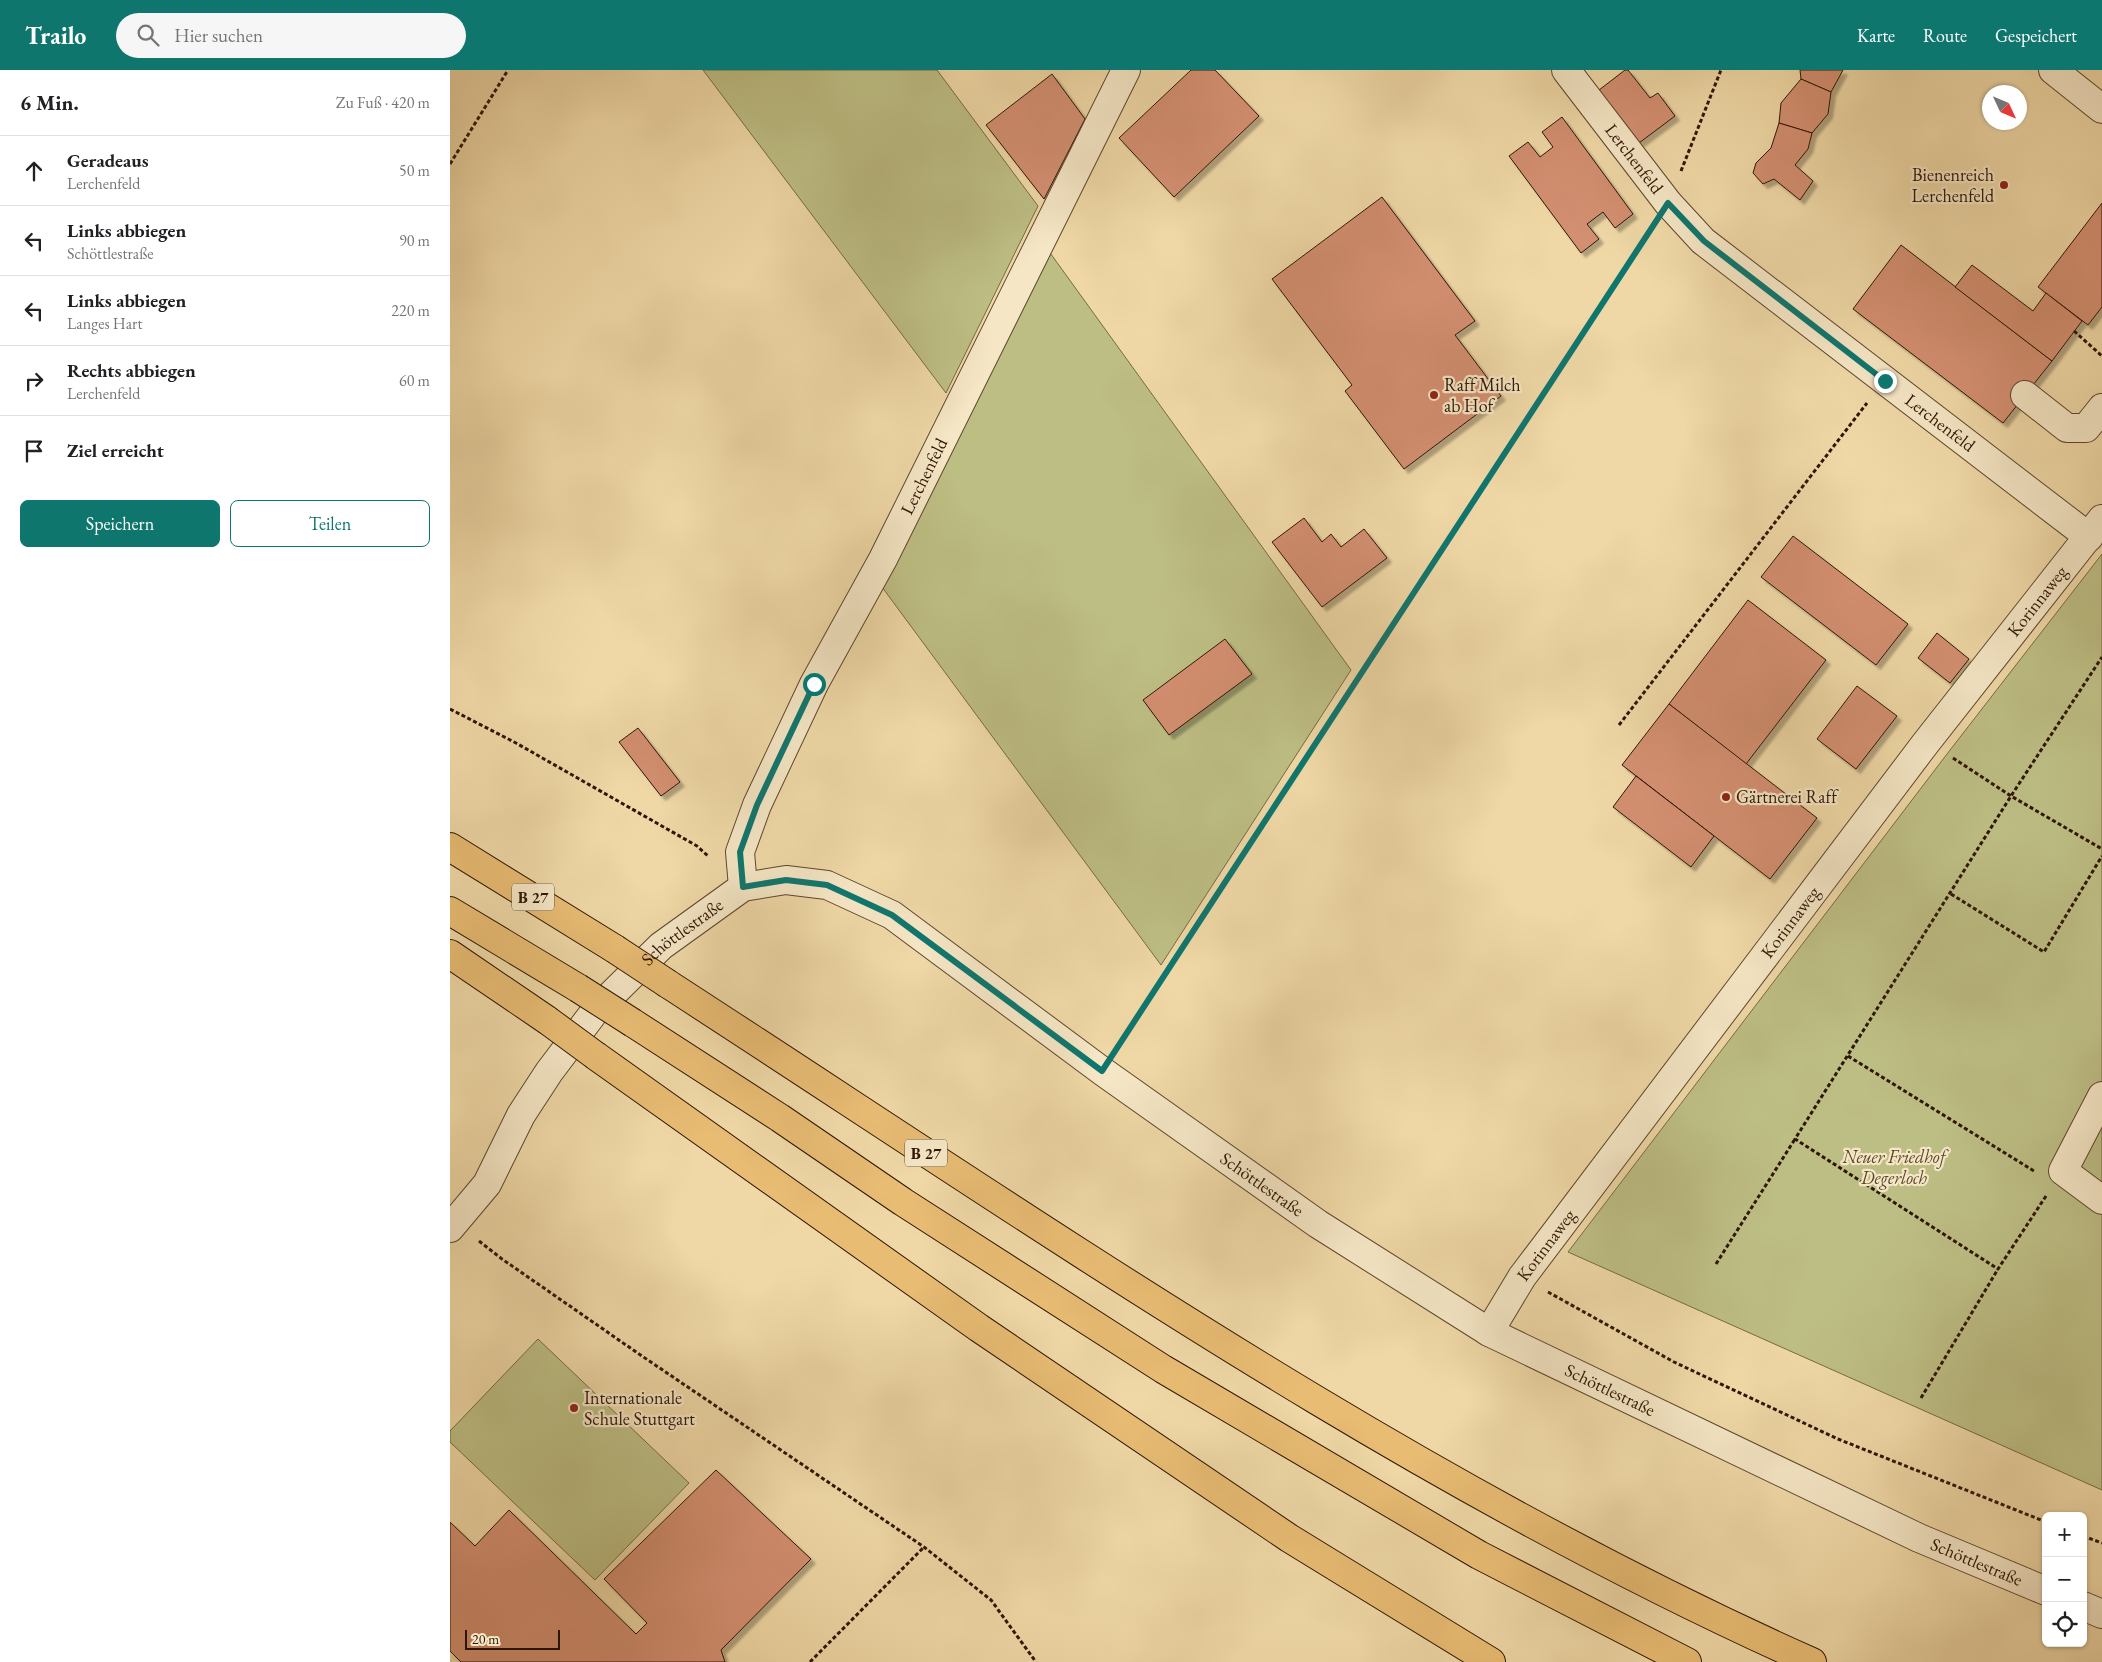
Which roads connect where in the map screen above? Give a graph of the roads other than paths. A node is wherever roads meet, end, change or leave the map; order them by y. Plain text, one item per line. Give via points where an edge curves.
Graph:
1 (1126, 70) edge
2 (1566, 70) edge
3 (2053, 70) edge
4 (2102, 109) edge
5 (2024, 396) dead end
6 (2102, 408) edge
7 (2095, 528) edge
8 (450, 847) edge
9 (743, 887) junction
10 (450, 911) edge
11 (450, 954) edge
12 (2102, 1096) edge
13 (2102, 1200) edge
14 (453, 1225) edge
15 (1489, 1332) junction
16 (2042, 1589) edge
17 (2087, 1608) edge
18 (2102, 1614) edge
19 (1491, 1662) edge
20 (1687, 1662) edge
21 (1812, 1662) edge

1 - 9 street, Lerchenfeld via 883,559 814,684 761,796 740,852
2 - 7 street, Lerchenfeld via 1668,203 1704,241 1885,381
3 - 4 street
5 - 6 street via 2067,428 2086,428
7 - 15 street, Korinnaweg via 1925,744 1522,1277
8 - 21 highway, B 27, bridge via 615,949 1185,1321 1464,1487 1725,1623
9 - 14 street, Schöttlestraße via 660,946 595,1011 521,1115 487,1184
9 - 15 street, Schöttlestraße via 786,880 827,885 892,915 1102,1071 1318,1224
10 - 20 highway, bridge via 578,988 1163,1369 1479,1554
11 - 19 highway, bridge via 979,1328 1289,1538
12 - 13 street via 2059,1177
15 - 16 street, Schöttlestraße via 1919,1538
17 - 18 street

